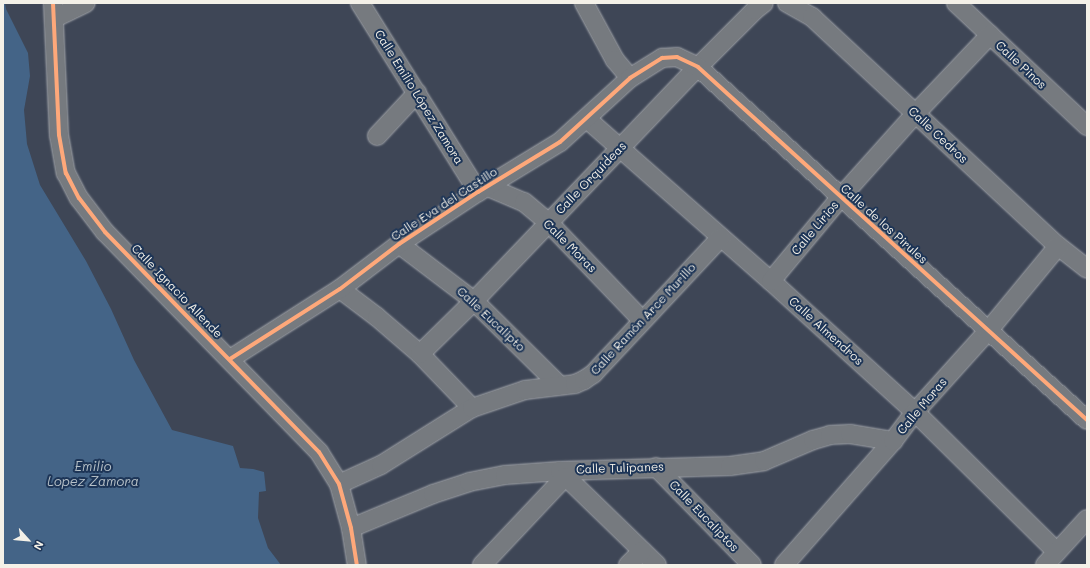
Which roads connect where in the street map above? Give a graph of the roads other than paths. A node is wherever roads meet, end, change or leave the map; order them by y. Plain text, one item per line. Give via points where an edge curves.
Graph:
1 (86, 3) edge
2 (360, 3) edge
3 (584, 3) edge
4 (764, 3) edge
5 (787, 3) edge
6 (956, 3) edge
7 (54, 10) edge
8 (990, 35) junction
9 (662, 58) joint
10 (698, 67) junction
11 (630, 78) junction
12 (417, 93) junction
13 (915, 114) junction
14 (587, 119) junction
15 (1087, 126) edge
16 (377, 136) dead end
17 (619, 149) junction
18 (483, 189) junction
19 (840, 198) junction
20 (548, 222) junction
21 (721, 237) junction
22 (399, 244) junction
23 (1058, 246) junction
24 (1087, 269) edge
25 (771, 281) junction
26 (340, 289) junction
27 (474, 301) junction
28 (642, 320) junction
29 (988, 331) junction
30 (420, 354) junction
31 (230, 359) junction
32 (559, 385) junction
33 (472, 408) junction
34 (915, 412) junction
35 (1087, 420) edge
36 (893, 441) junction
37 (656, 467) junction
38 (563, 474) junction
39 (339, 484) junction
40 (1087, 519) edge
41 (351, 528) junction
42 (642, 551) junction
43 (1051, 558) edge
44 (357, 565) edge
45 (482, 565) edge
46 (628, 565) edge
47 (657, 565) edge
48 (752, 565) edge
49 (784, 565) edge

1 - 7 street
2 - 12 street, Calle Emilio López Zamora
3 - 11 street via 615,60
4 - 10 street, Calle Orquídeas
5 - 13 street, Calle Cedros via 812,17
6 - 8 street, Calle Pinos
7 - 31 street, Calle Ignacio Allende via 60,135 66,172 79,198 105,232
8 - 13 street, Calle Lirios
8 - 15 street, Calle Pinos
9 - 10 street, Calle de los Pirules via 677,57
9 - 11 street, Calle Eva del Castillo
10 - 17 street, Calle Orquídeas
10 - 19 street, Calle de los Pirules
11 - 14 street, Calle Eva del Castillo
12 - 16 street
12 - 18 street, Calle Emilio López Zamora
13 - 19 street, Calle Lirios
13 - 23 street, Calle Cedros
14 - 17 street, Calle Almendros
14 - 18 street, Calle Eva del Castillo via 560,142
17 - 20 street, Calle Orquídeas
17 - 21 street, Calle Almendros
18 - 20 street, Calle Moras via 524,202
18 - 22 street, Calle Eva del Castillo
19 - 25 street, Calle Lirios
19 - 29 street, Calle de los Pirules
20 - 27 street, Calle Orquídeas
20 - 28 street, Calle Moras
21 - 25 street, Calle Almendros
21 - 28 street, Calle Ramón Arce Murillo
22 - 26 street, Calle Eva del Castillo
22 - 27 street, Calle Eucalipto
23 - 24 street, Calle Cedros
23 - 29 street, Calle Moras
25 - 34 street, Calle Almendros
26 - 30 street
26 - 31 street, Calle Eva del Castillo
27 - 30 street, Calle Orquídeas
27 - 32 street, Calle Eucalipto
28 - 32 street, Calle Ramón Arce Murillo via 584,380
29 - 34 street, Calle Moras
29 - 35 street, Calle de los Pirules
30 - 33 street
31 - 39 street, Calle Ignacio Allende via 319,452
32 - 33 street, Calle Ramón Arce Murillo via 525,390
33 - 39 street, Calle Ramón Arce Murillo via 381,465
34 - 36 street, Calle Moras
34 - 43 street, Calle Almendros
36 - 37 street, Calle Tulipanes via 850,434 830,435 764,460 730,466
36 - 49 street, Calle Moras
37 - 38 street, Calle Tulipanes
37 - 48 street, Calle Eucaliptos
38 - 41 street, Calle Tulipanes via 505,475 469,482
38 - 42 street
38 - 45 street
39 - 41 street, Calle Ignacio Allende
40 - 43 street
41 - 44 street, Calle Ignacio Allende
42 - 46 street
42 - 47 street

